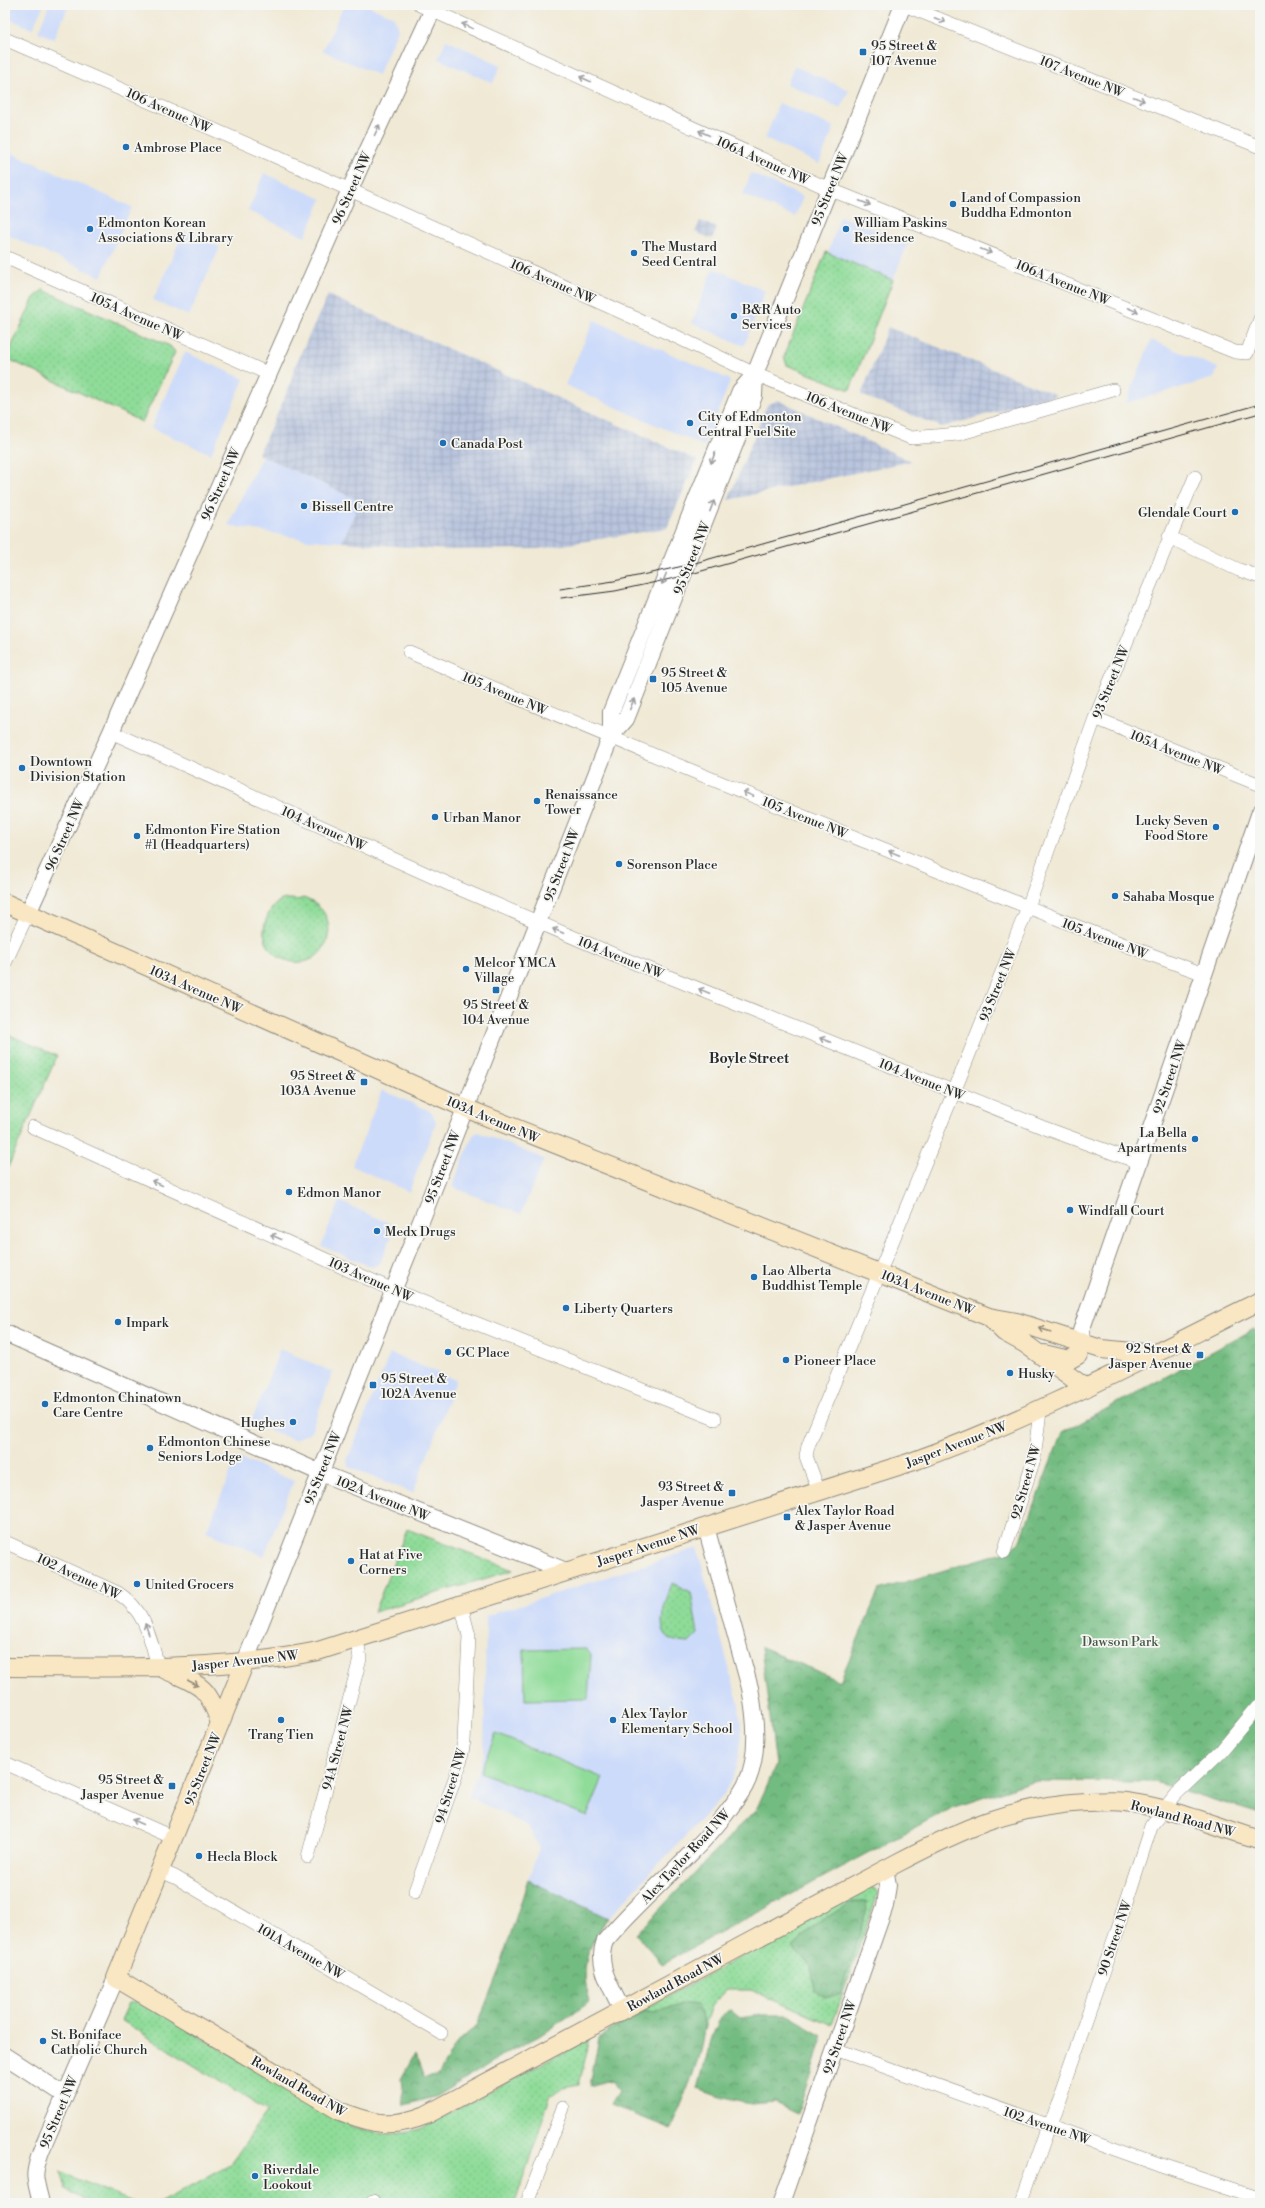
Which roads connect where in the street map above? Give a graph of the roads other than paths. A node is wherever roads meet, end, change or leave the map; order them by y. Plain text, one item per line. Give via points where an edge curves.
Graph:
1 (904, 5) edge
2 (429, 7) edge
3 (5, 39) edge
4 (1260, 147) edge
5 (829, 189) junction
6 (350, 191) junction
7 (5, 257) edge
8 (1260, 319) edge
9 (269, 374) junction
10 (755, 374) junction
11 (1113, 390) dead end
12 (1195, 477) dead end
13 (1169, 537) junction
14 (1260, 577) edge
15 (409, 652) dead end
16 (1095, 718) junction
17 (111, 732) junction
18 (610, 736) junction
19 (1260, 785) edge
20 (1260, 812) edge
21 (5, 903) edge
22 (1028, 907) junction
23 (28, 914) junction
24 (538, 923) junction
25 (5, 963) edge
26 (1204, 974) junction
27 (954, 1092) junction
28 (465, 1108) junction
29 (33, 1127) dead end
30 (1140, 1163) junction
31 (879, 1272) junction
32 (393, 1290) junction
33 (1260, 1301) edge
34 (989, 1317) junction
35 (5, 1333) edge
36 (1082, 1342) junction
37 (1037, 1352) junction
38 (1155, 1354) junction
39 (1086, 1388) junction
40 (1040, 1411) junction
41 (715, 1419) dead end
42 (320, 1473) junction
43 (819, 1492) junction
44 (706, 1527) junction
45 (5, 1542) edge
46 (1004, 1552) dead end
47 (566, 1571) junction
48 (461, 1605) junction
49 (357, 1639) junction
50 (245, 1662) junction
51 (5, 1666) edge
52 (158, 1666) junction
53 (1260, 1704) edge
54 (220, 1723) junction
55 (5, 1763) edge
56 (1164, 1810) junction
57 (174, 1838) junction
58 (1260, 1840) edge
59 (308, 1857) dead end
60 (885, 1869) junction
61 (161, 1871) junction
62 (415, 1891) dead end
63 (116, 1978) junction
64 (622, 2010) junction
65 (441, 2033) dead end
66 (835, 2049) junction
67 (5, 2056) edge
68 (65, 2095) junction
69 (563, 2108) dead end
70 (1049, 2126) junction
71 (1260, 2198) edge
72 (43, 2201) edge
73 (527, 2203) edge
74 (781, 2203) edge
75 (1022, 2203) edge

1 -> 4 street, 107 Avenue NW
1 - 5 street, 95 Street NW
5 -> 2 street, 106A Avenue NW
6 -> 2 street, 96 Street NW
3 - 6 street, 106 Avenue NW
5 -> 8 street, 106A Avenue NW via 1235,352 1246,353
5 - 10 street, 95 Street NW
6 - 9 street, 96 Street NW
6 - 10 street, 106 Avenue NW via 677,336
7 - 9 street, 105A Avenue NW
9 - 17 street, 96 Street NW
10 - 11 street, 106 Avenue NW via 912,438 958,434
10 - 18 street, 95 Street NW via 740,391 611,712
12 - 13 street, 93 Street NW
13 - 14 street via 1239,570
13 - 16 street, 93 Street NW
15 - 18 street, 105 Avenue NW
16 - 19 street, 105A Avenue NW
16 - 22 street, 93 Street NW
17 - 23 street, 96 Street NW
17 - 24 street, 104 Avenue NW
22 -> 18 street, 105 Avenue NW
18 - 24 street, 95 Street NW
20 - 26 street, 92 Street NW
21 - 23 main road, 103A Avenue NW
22 - 26 street, 105 Avenue NW
22 - 27 street, 93 Street NW
23 - 25 street, 96 Street NW
23 - 28 main road, 103A Avenue NW
27 -> 24 street, 104 Avenue NW
24 - 28 street, 95 Street NW
26 - 30 street, 92 Street NW
27 - 30 street, 104 Avenue NW
27 - 31 street, 93 Street NW
28 - 31 main road, 103A Avenue NW
28 - 32 street, 95 Street NW
32 -> 29 street, 103 Avenue NW
30 - 36 street, 92 Street NW via 1081,1331
31 - 34 main road, 103A Avenue NW
31 - 43 street, 93 Street NW via 808,1446 806,1456
32 - 41 street, 103 Avenue NW
32 - 42 street, 95 Street NW
33 - 38 main road, Jasper Avenue NW
36 -> 34 main road, 103A Avenue NW via 1017,1322
34 - 37 main road, 103A Avenue NW via 1004,1332
35 - 42 street, 102A Avenue NW
36 - 37 main road via 1078,1355 1069,1360
36 - 38 main road, 103A Avenue NW via 1101,1349
37 - 39 main road, 103A Avenue NW
38 - 39 main road, Jasper Avenue NW
39 - 40 main road, Jasper Avenue NW
40 - 43 main road, Jasper Avenue NW via 961,1445
40 - 46 street, 92 Street NW via 1034,1459
42 - 47 street, 102A Avenue NW
42 - 50 street, 95 Street NW
43 - 44 main road, Jasper Avenue NW
44 - 47 main road, Jasper Avenue NW
44 - 64 street, Alex Taylor Road NW via 750,1688 755,1745 745,1786 731,1806 697,1847 605,1941 600,1951 600,1961
52 -> 45 street, 102 Avenue NW via 146,1625 130,1600
47 - 48 main road, Jasper Avenue NW
48 - 49 main road, Jasper Avenue NW
48 - 62 street, 94 Street NW via 469,1636 464,1741 460,1764
49 - 50 main road, Jasper Avenue NW via 311,1653 275,1660
49 - 59 street, 94A Street NW via 360,1659
50 - 52 main road, Jasper Avenue NW via 206,1666
50 - 54 main road, 95 Street NW
51 - 52 main road, Jasper Avenue NW
52 -> 54 main road via 197,1684 206,1692 213,1702
53 - 56 street, 90 Street NW via 1221,1751 1176,1794
54 - 57 main road, 95 Street NW
57 -> 55 street
56 - 58 main road, Rowland Road NW
56 - 60 main road, Rowland Road NW via 1124,1802 1074,1803 1041,1807 995,1817 960,1831
56 - 70 street, 90 Street NW via 1151,1826 1118,1931
57 - 61 main road, 95 Street NW
60 - 64 main road, Rowland Road NW
60 - 66 street, 92 Street NW via 888,1885 885,1906
61 - 63 main road, 95 Street NW
61 - 65 street, 101A Avenue NW
63 - 64 main road, Rowland Road NW via 340,2111 368,2122 394,2124 426,2116
63 - 68 street, 95 Street NW
66 - 70 street, 102 Avenue NW
66 - 74 street, 92 Street NW
67 - 68 street
68 - 72 street, 95 Street NW via 35,2169 34,2180
69 - 73 street
70 - 71 street, 102 Avenue NW
70 - 75 street, 90 Street NW

